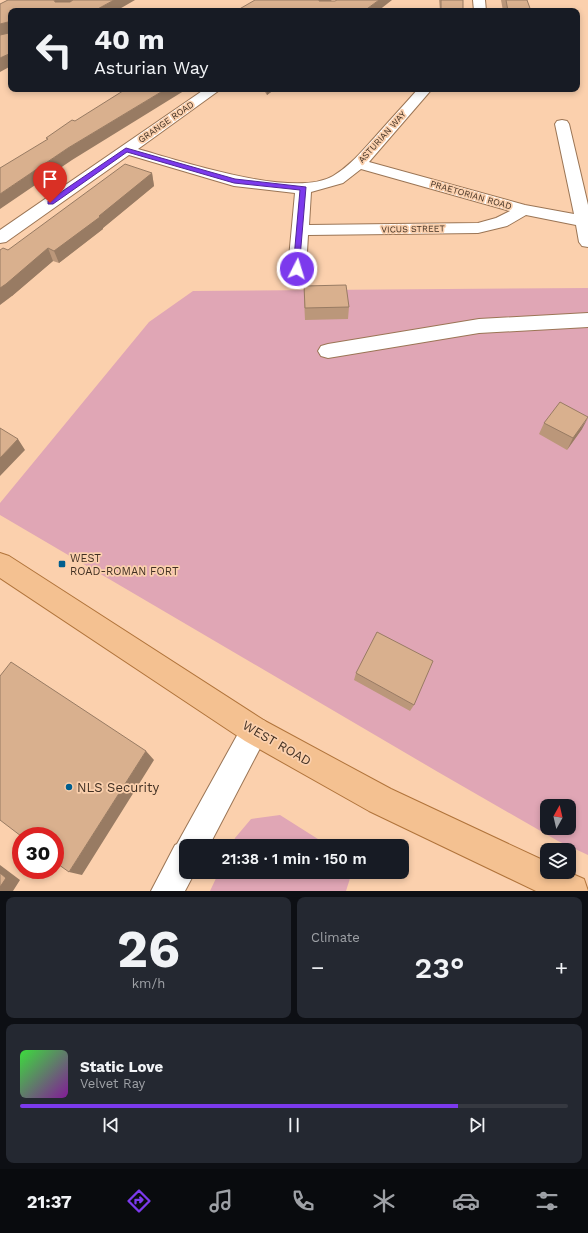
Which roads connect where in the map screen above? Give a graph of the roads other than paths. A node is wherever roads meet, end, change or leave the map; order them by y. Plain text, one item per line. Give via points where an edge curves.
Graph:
1 (210, 92) edge
2 (421, 92) edge
3 (562, 124) dead end
4 (126, 150) junction
5 (359, 164) junction
6 (304, 188) junction
7 (523, 210) junction
8 (583, 221) junction
9 (300, 230) junction
10 (0, 238) edge
11 (588, 242) edge
12 (297, 269) dead end
13 (588, 320) edge
14 (328, 351) dead end
15 (0, 564) edge
16 (254, 731) junction
17 (196, 839) edge
18 (179, 869) edge
19 (167, 891) edge
20 (572, 891) edge

1 - 4 street, GRANGE ROAD
2 - 5 street, ASTURIAN WAY
3 - 8 street
4 - 6 street, ASTURIAN WAY via 234,181
4 - 10 street, GRANGE ROAD
5 - 6 street, ASTURIAN WAY via 338,180
5 - 7 street, PRAETORIAN ROAD
6 - 9 street
7 - 8 street, PRAETORIAN ROAD
7 - 9 street, VICUS STREET via 507,221 478,228
8 - 11 street
9 - 12 street
13 - 14 street via 479,326
15 - 16 main road, WEST ROAD
16 - 17 street
16 - 20 main road, WEST ROAD via 380,800
18 - 19 street

